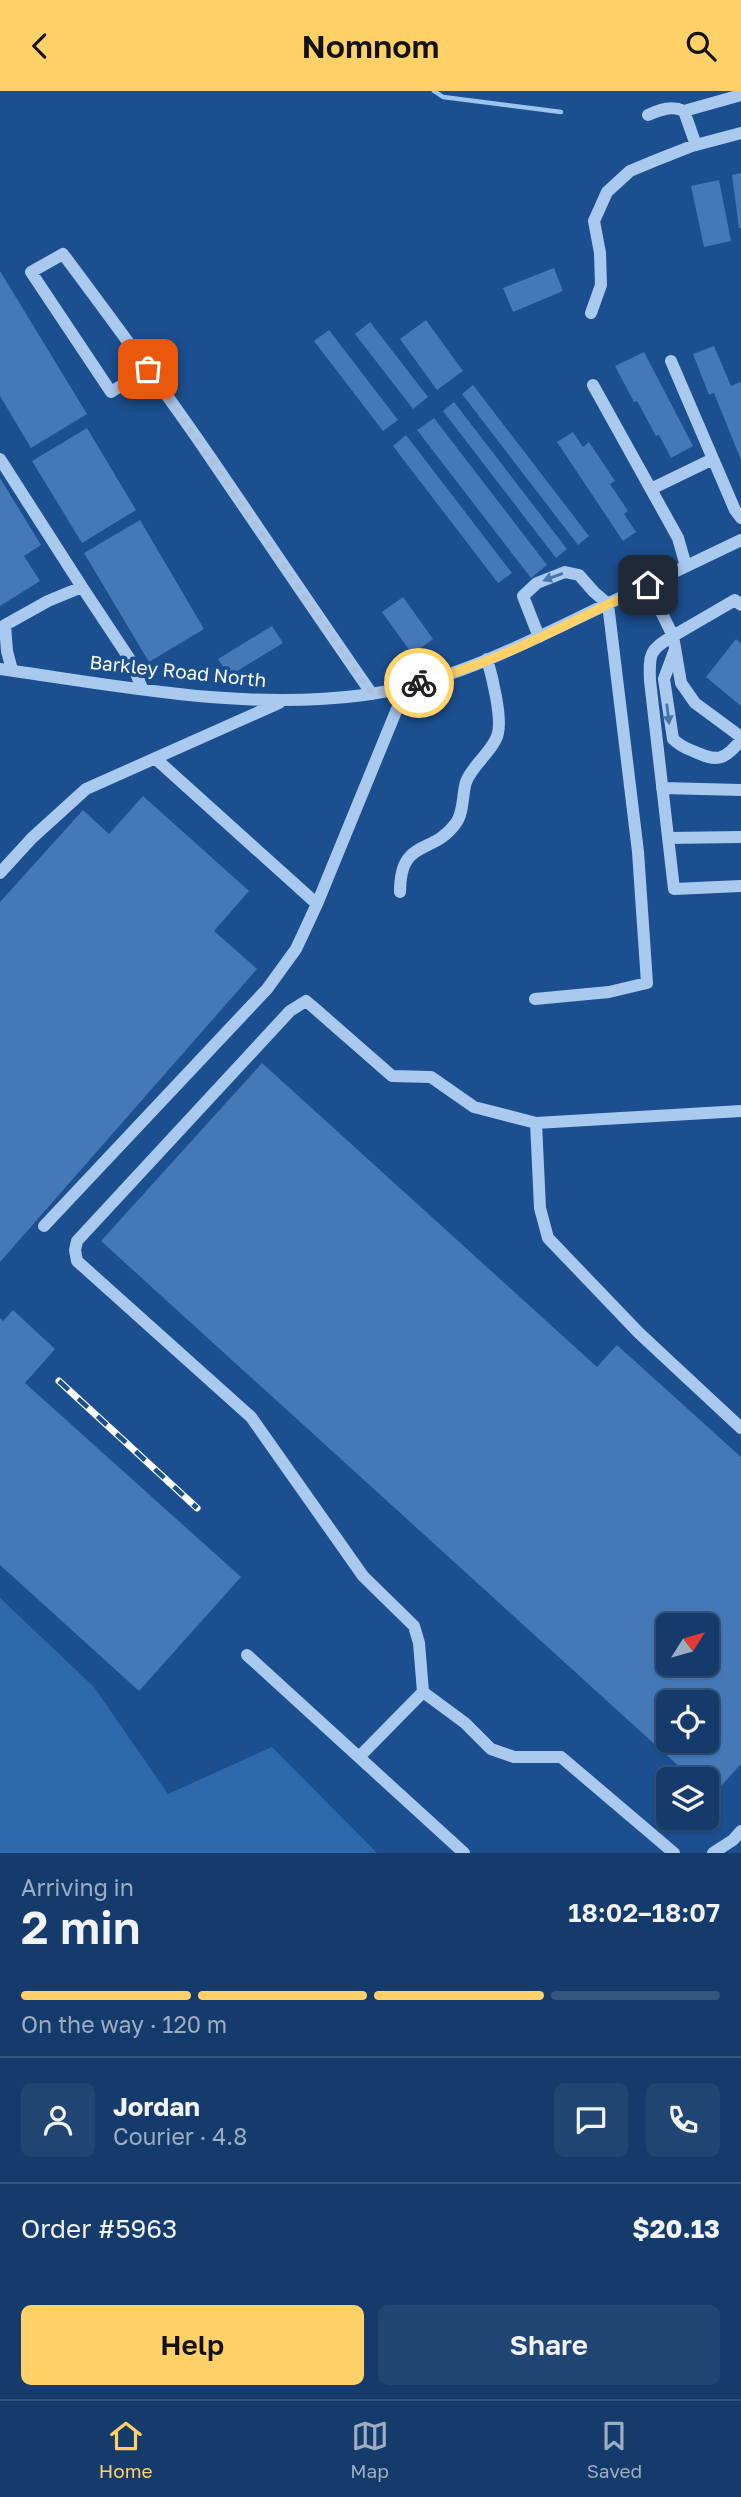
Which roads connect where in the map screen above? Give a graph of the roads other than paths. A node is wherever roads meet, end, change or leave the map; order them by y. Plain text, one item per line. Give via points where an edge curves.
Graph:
1 (741, 95) edge
2 (684, 111) junction
3 (648, 115) dead end
4 (741, 133) edge
5 (696, 145) junction
6 (591, 313) dead end
7 (671, 361) dead end
8 (148, 369) junction
9 (593, 385) dead end
10 (0, 459) edge
11 (713, 459) junction
12 (651, 489) junction
13 (741, 518) edge
14 (741, 540) edge
15 (687, 566) junction
16 (648, 585) junction
17 (82, 587) junction
18 (739, 601) edge
19 (608, 604) junction
20 (539, 637) junction
21 (674, 642) junction
22 (487, 659) junction
23 (6, 670) edge
24 (403, 687) junction
25 (142, 688) junction
26 (372, 694) junction
27 (283, 702) junction
28 (741, 738) edge
29 (156, 758) junction
30 (662, 788) junction
31 (741, 790) edge
32 (741, 837) edge
33 (668, 838) junction
34 (0, 873) edge
35 (741, 886) edge
36 (400, 892) dead end
37 (317, 904) junction
38 (534, 999) dead end
39 (741, 1111) edge
40 (536, 1123) junction
41 (44, 1226) dead end
42 (741, 1428) edge
43 (247, 1655) dead end
44 (423, 1692) junction
45 (359, 1758) junction
46 (741, 1831) edge
47 (464, 1853) edge
48 (674, 1853) edge
49 (713, 1853) edge

1 - 2 street
2 - 3 street via 662,109
2 - 5 street
4 - 5 street
5 - 6 street via 630,171 607,192 594,221 601,285
7 - 11 street
8 - 8 street via 63,254 31,272 111,392
8 - 26 street
9 - 12 street
10 - 17 street
11 - 12 street
11 - 13 street
12 - 15 street via 678,538
14 - 15 street, Barkley Road North
15 - 16 street, Barkley Road North
16 - 19 street, Barkley Road North
16 - 21 street
17 - 23 street via 5,625
17 - 25 street via 131,661
18 - 21 street
19 - 20 street, Barkley Road North
19 -> 20 street via 579,575 565,572 537,583 523,596
19 - 38 street via 638,852 647,982 609,992
20 - 22 street, Barkley Road North
21 - 28 street via 681,683 695,702
21 -> 28 street via 664,679 673,739 718,759 730,753
21 - 30 street via 655,646 650,658
22 - 24 street, Barkley Road North
22 - 36 street via 496,690 498,734 466,782 458,822 409,855 400,872
23 - 25 street, Barkley Road North
24 - 26 street, Barkley Road North
24 - 37 street
25 - 27 street, Barkley Road North
26 - 27 street, Barkley Road North
27 - 29 street
29 - 34 street via 86,789
29 - 37 street
30 - 31 street
30 - 33 street
32 - 33 street
33 - 35 street via 674,890
37 - 41 street via 296,949 267,989
39 - 40 street
40 - 42 street via 540,1208 548,1237 639,1333
40 - 44 street via 474,1107 431,1077 392,1076 306,1001 290,1011 77,1241 75,1250 77,1261 251,1416 363,1576 414,1626
43 - 45 street
44 - 45 street
44 - 48 street via 491,1749 514,1757 561,1757
45 - 47 street
46 - 49 street

